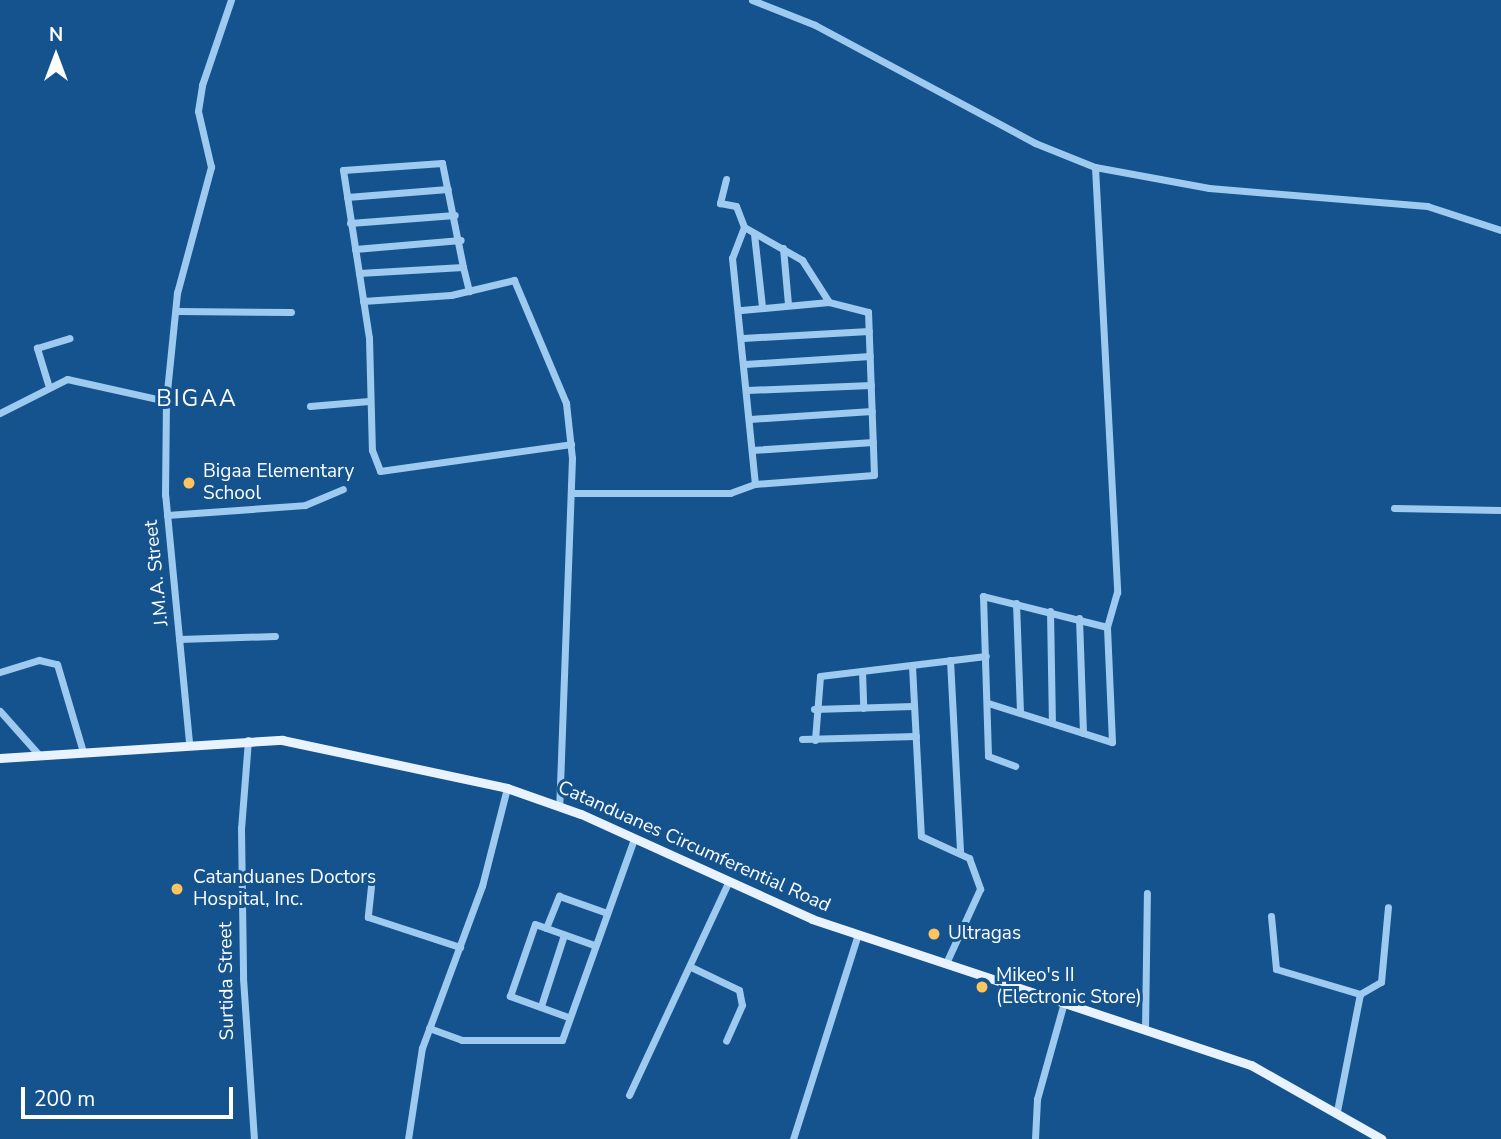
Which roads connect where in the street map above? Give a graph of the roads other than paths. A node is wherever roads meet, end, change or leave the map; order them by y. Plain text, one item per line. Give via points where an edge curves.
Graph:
1 (231, 0) edge
2 (752, 0) edge
3 (1095, 167) junction
4 (726, 179) dead end
5 (449, 189) junction
6 (347, 197) junction
7 (455, 215) junction
8 (350, 223) junction
9 (744, 226) junction
10 (1501, 230) edge
11 (754, 234) junction
12 (461, 240) junction
13 (783, 248) junction
14 (355, 249) junction
15 (463, 267) junction
16 (359, 273) junction
17 (469, 291) junction
18 (363, 301) junction
19 (829, 302) junction
20 (788, 304) junction
21 (762, 307) junction
22 (741, 310) junction
23 (177, 311) junction
24 (291, 313) dead end
25 (869, 331) junction
26 (69, 338) dead end
27 (743, 338) junction
28 (870, 356) junction
29 (745, 364) junction
30 (48, 384) junction
31 (871, 385) junction
32 (747, 390) junction
33 (166, 401) junction
34 (369, 401) junction
35 (310, 406) dead end
36 (872, 411) junction
37 (0, 413) edge
38 (750, 419) junction
39 (873, 442) junction
40 (571, 444) junction
41 (752, 450) junction
42 (755, 484) junction
43 (343, 489) dead end
44 (571, 493) junction
45 (1394, 508) dead end
46 (1501, 510) edge
47 (167, 515) junction
48 (1016, 603) junction
49 (1050, 611) junction
50 (1079, 618) junction
51 (1107, 627) junction
52 (275, 636) dead end
53 (179, 639) junction
54 (986, 656) junction
55 (950, 660) junction
56 (912, 666) junction
57 (862, 671) junction
58 (0, 672) edge
59 (988, 703) junction
60 (914, 706) junction
61 (863, 708) junction
62 (814, 709) junction
63 (1020, 713) junction
64 (0, 714) edge
65 (1052, 723) junction
66 (1083, 733) junction
67 (916, 736) junction
68 (248, 739) junction
69 (802, 739) dead end
70 (815, 740) junction
71 (189, 742) junction
72 (83, 752) junction
73 (40, 756) junction
74 (0, 758) edge
75 (1016, 766) dead end
76 (506, 788) junction
77 (559, 805) junction
78 (634, 839) junction
79 (960, 852) junction
80 (728, 883) junction
81 (371, 886) dead end
82 (1147, 893) dead end
83 (1388, 907) dead end
84 (607, 913) junction
85 (1271, 916) dead end
86 (546, 928) junction
87 (858, 934) junction
88 (564, 935) junction
89 (594, 945) junction
90 (460, 947) junction
91 (947, 961) junction
92 (691, 967) junction
93 (1360, 994) junction
94 (1064, 1002) junction
95 (541, 1006) junction
96 (568, 1017) junction
97 (429, 1028) junction
98 (1145, 1030) junction
99 (726, 1041) dead end
100 (629, 1095) dead end
101 (1337, 1111) junction
102 (254, 1139) edge
103 (408, 1139) edge
104 (793, 1139) edge
105 (1035, 1139) edge
106 (1382, 1139) edge

1 - 23 street, J.M.A. Street via 202,85 198,111 211,167
2 - 3 street via 815,24 1035,143
3 - 10 street via 1209,188 1427,206
3 - 51 street via 1117,592
4 - 9 street via 720,203 736,206
5 - 6 street
5 - 6 street via 442,163 343,170
5 - 7 street
6 - 8 street
7 - 8 street
7 - 12 street
8 - 14 street
9 - 11 street
9 - 22 street via 732,258
11 - 13 street
11 - 21 street
12 - 14 street
12 - 15 street
13 - 19 street via 802,260
13 - 20 street
14 - 16 street
15 - 16 street
15 - 17 street
16 - 18 street
17 - 18 street
17 - 40 street via 517,281 566,403
18 - 34 street
19 - 20 street
19 - 25 street via 868,312
20 - 21 street
21 - 22 street
22 - 27 street
23 - 24 street
23 - 33 street, J.M.A. Street
25 - 27 street
25 - 28 street
26 - 30 street via 37,348
27 - 29 street
28 - 29 street
28 - 31 street
29 - 32 street
30 - 33 street via 67,379
30 - 37 street
31 - 32 street
31 - 36 street
32 - 38 street
33 - 47 street, J.M.A. Street
34 - 35 street
34 - 40 street via 375,463 392,473
36 - 38 street
36 - 39 street
38 - 41 street
39 - 41 street
39 - 42 street via 874,475
40 - 44 street
41 - 42 street
42 - 44 street via 730,493
43 - 47 street via 305,505
44 - 77 street
45 - 46 street
47 - 53 street, J.M.A. Street
48 - 49 street
48 - 54 street via 983,596
48 - 63 street
49 - 50 street
49 - 65 street
50 - 51 street
50 - 66 street
51 - 66 street via 1112,742
52 - 53 street
53 - 71 street, J.M.A. Street
54 - 55 street
54 - 59 street
55 - 56 street
55 - 79 street
56 - 57 street
56 - 60 street
57 - 61 street
57 - 62 street via 820,676
58 - 72 street via 39,660 57,664
59 - 63 street
59 - 75 street via 989,756
60 - 61 street
60 - 67 street
61 - 62 street
62 - 70 street
63 - 65 street
64 - 73 street
65 - 66 street
67 - 70 street
67 - 79 street via 921,836
68 - 71 main road, Catanduanes Circumferential Road
68 - 76 main road, Catanduanes Circumferential Road via 327,745
68 - 102 street, Surtida Street via 241,819 243,1006
69 - 70 street
71 - 72 main road, Catanduanes Circumferential Road
72 - 73 main road, Catanduanes Circumferential Road
73 - 74 main road, Catanduanes Circumferential Road
76 - 77 main road, Catanduanes Circumferential Road
76 - 90 street
77 - 78 main road, Catanduanes Circumferential Road
78 - 80 main road, Catanduanes Circumferential Road
78 - 84 street
79 - 91 street via 977,871 980,889
80 - 87 main road, Catanduanes Circumferential Road
80 - 92 street
81 - 90 street via 368,918
82 - 98 street
83 - 93 street via 1381,982
84 - 86 street via 559,896
84 - 89 street
85 - 93 street via 1276,968
86 - 88 street
86 - 95 street via 536,924 510,996
87 - 91 main road, Catanduanes Circumferential Road
87 - 104 street
88 - 89 street
88 - 95 street
89 - 96 street
90 - 97 street
91 - 94 main road, Catanduanes Circumferential Road
92 - 99 street via 739,990 742,1005
92 - 100 street
93 - 101 street
94 - 98 main road, Catanduanes Circumferential Road
94 - 105 street via 1037,1099
95 - 96 street
96 - 97 street via 562,1040 552,1043 462,1040
97 - 103 street
98 - 101 main road, Catanduanes Circumferential Road via 1251,1065
101 - 106 main road, Catanduanes Circumferential Road

